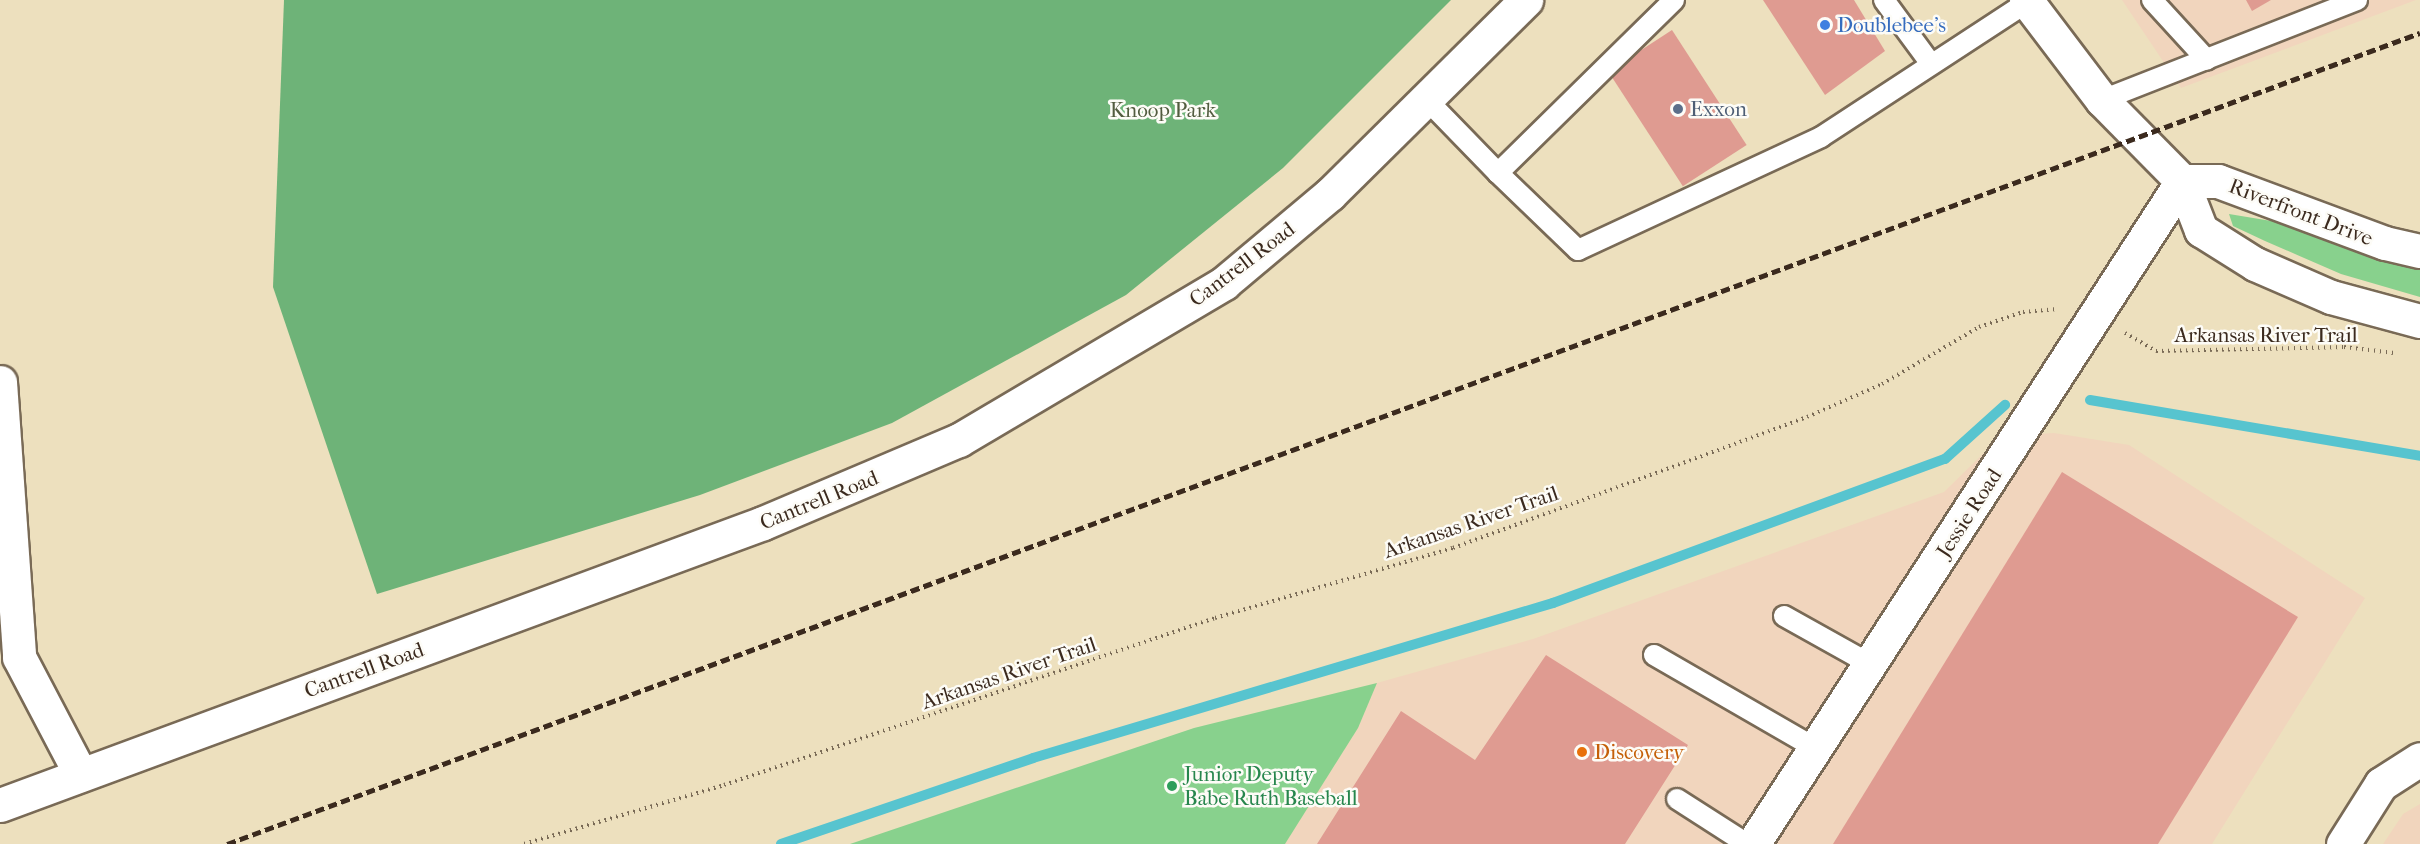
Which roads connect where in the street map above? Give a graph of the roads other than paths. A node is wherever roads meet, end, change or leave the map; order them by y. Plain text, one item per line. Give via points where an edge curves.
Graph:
1 (1526, 0) edge
2 (1674, 0) edge
3 (1884, 0) edge
4 (2152, 0) edge
5 (2357, 0) edge
6 (2026, 1) edge
7 (2207, 60) junction
8 (1931, 64) junction
9 (2102, 100) junction
10 (1428, 101) junction
11 (1498, 173) junction
12 (2182, 181) junction
13 (2420, 251) edge
14 (2420, 321) edge
15 (0, 382) edge
16 (3, 523) edge
17 (1784, 616) dead end
18 (1654, 655) dead end
19 (1870, 664) junction
20 (1815, 748) junction
21 (2420, 759) edge
22 (81, 775) junction
23 (1677, 800) dead end
24 (0, 805) edge
25 (1747, 844) edge
26 (1753, 844) edge
27 (2343, 844) edge

1 - 10 street, Cantrell Road
2 - 11 lane
3 - 8 lane
4 - 7 lane
5 - 7 lane
6 - 8 lane
6 - 9 street
7 - 9 lane
8 - 11 lane via 1821,137 1578,250
9 - 12 street
10 - 11 lane
10 - 22 street, Cantrell Road via 1330,194 1224,283 959,440 763,523
12 - 13 street, Riverfront Drive via 2218,181 2385,243
12 - 14 street via 2201,230 2255,264 2331,297
12 - 19 street, Jessie Road
15 - 16 street
16 - 22 street via 19,657
17 - 19 lane
18 - 20 lane
19 - 20 street, Jessie Road
20 - 26 street, Jessie Road
21 - 27 street via 2381,784
22 - 24 street, Cantrell Road
23 - 25 lane

